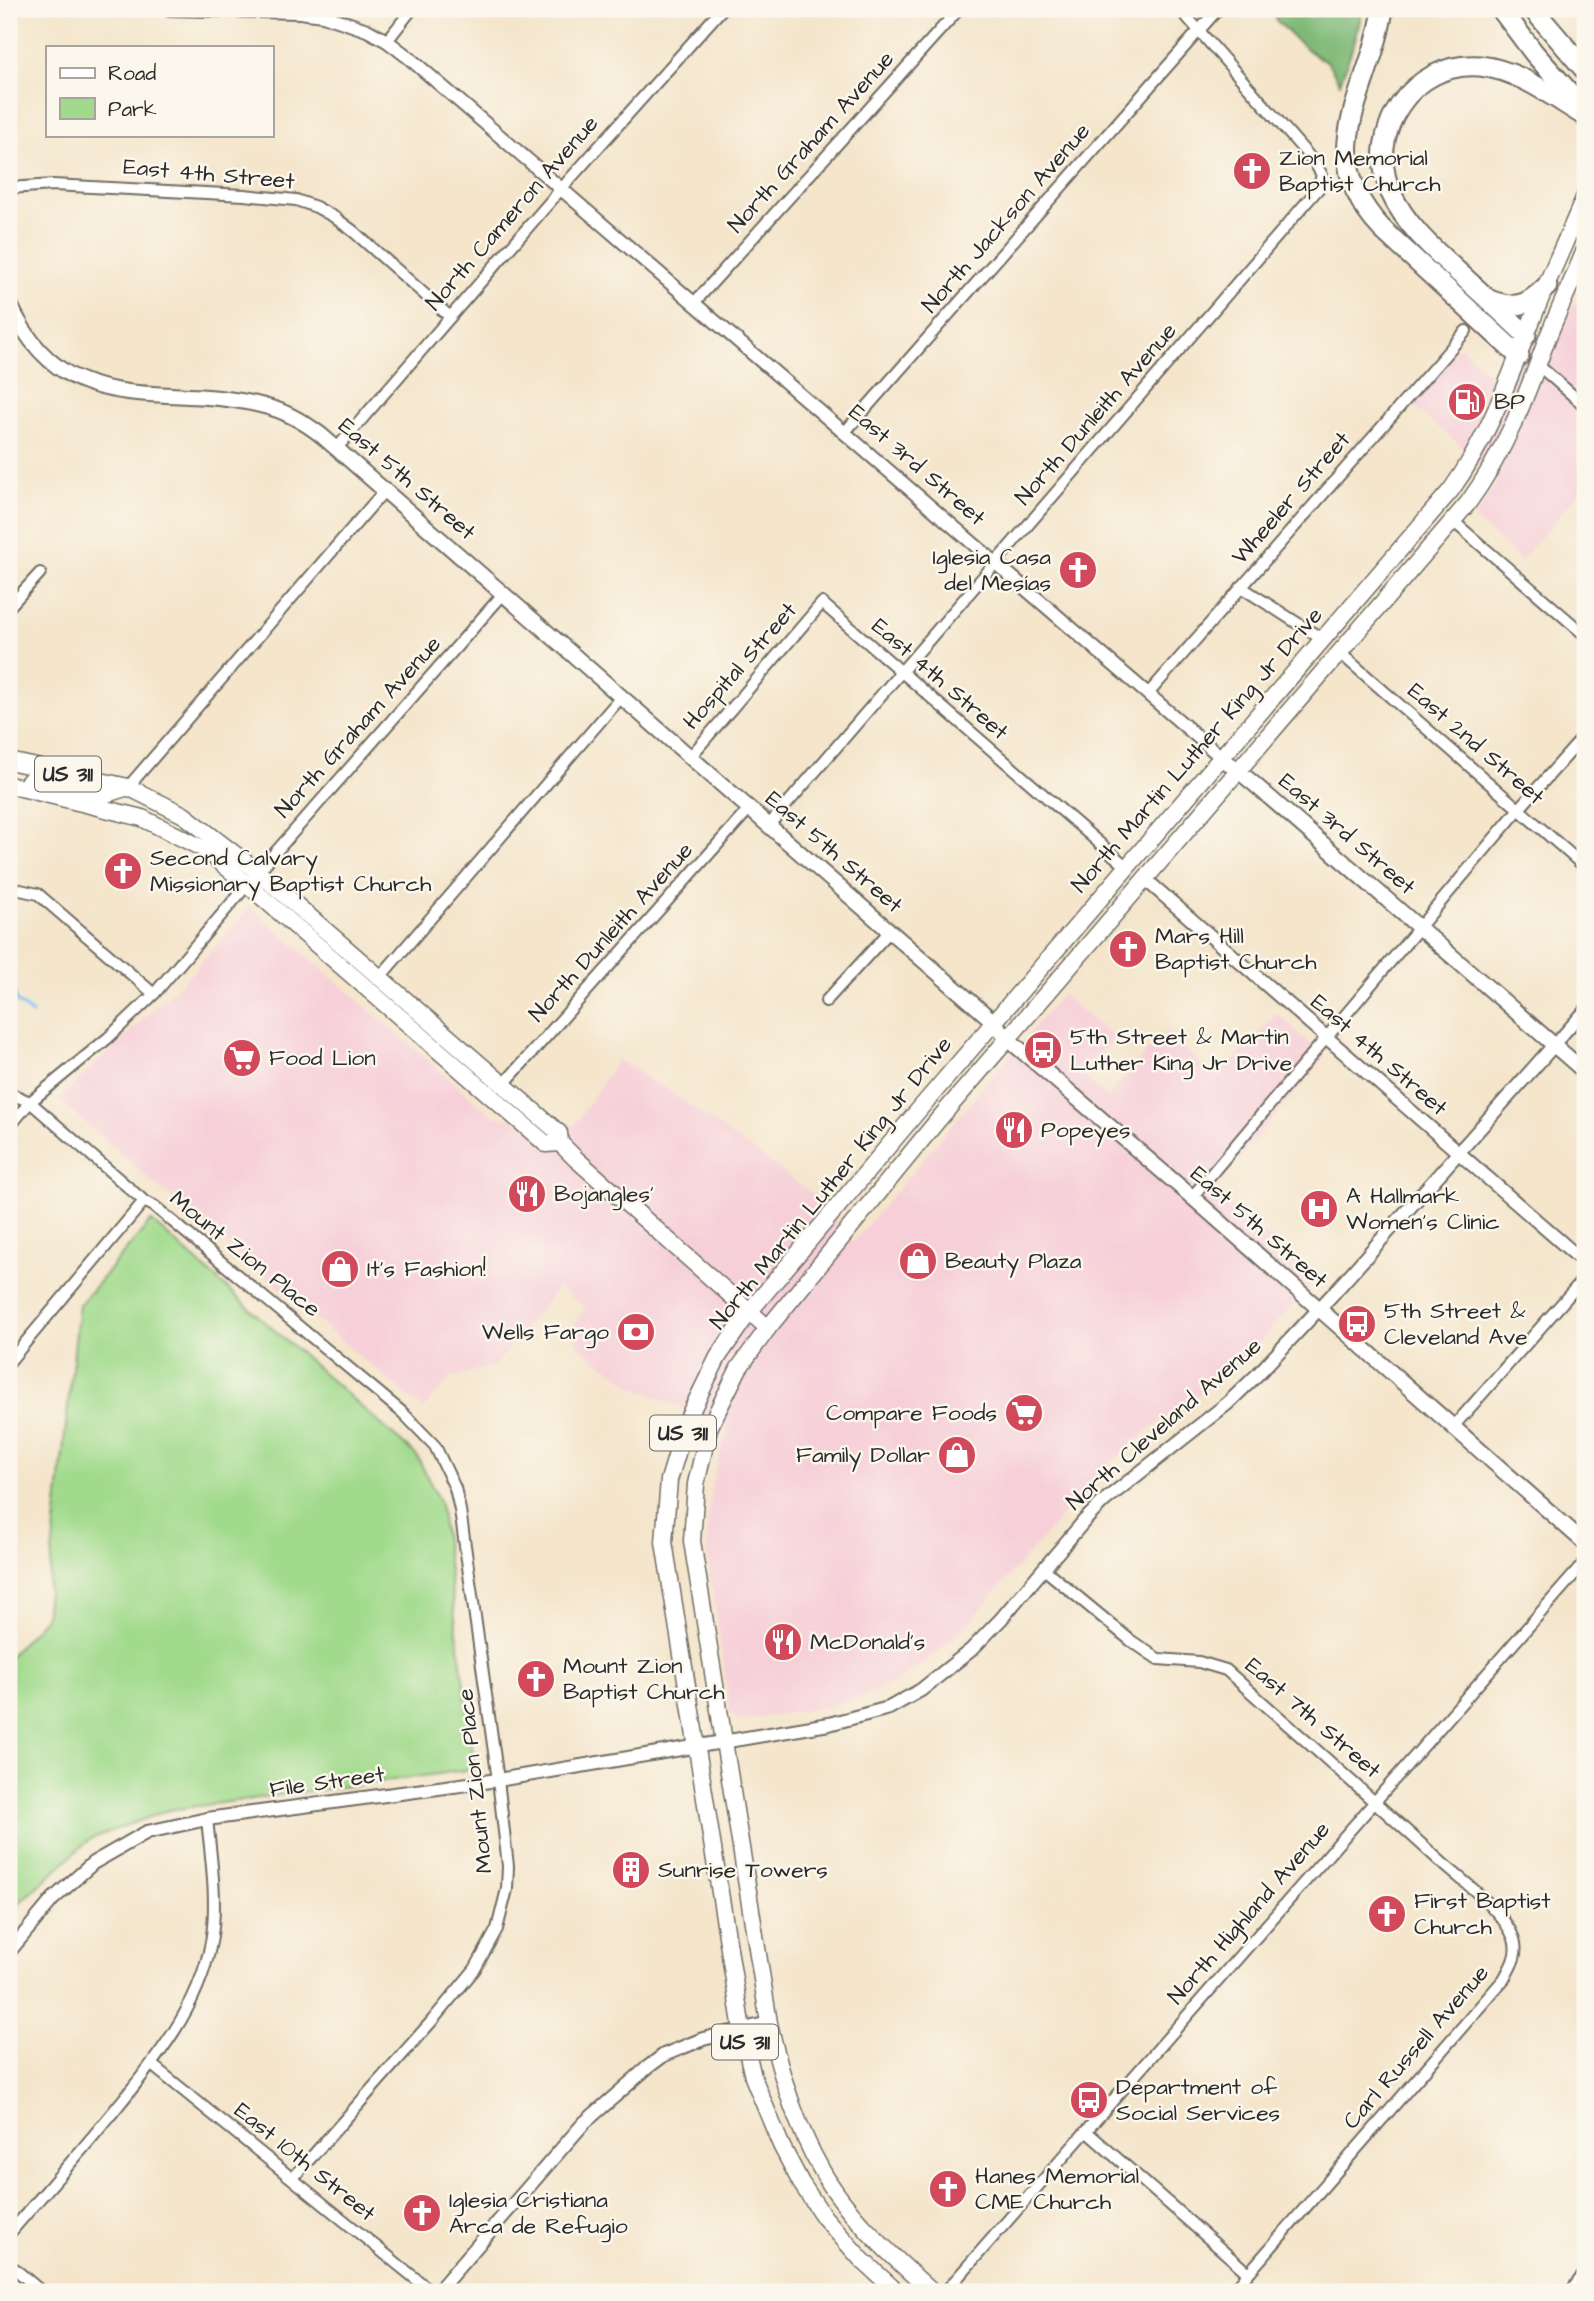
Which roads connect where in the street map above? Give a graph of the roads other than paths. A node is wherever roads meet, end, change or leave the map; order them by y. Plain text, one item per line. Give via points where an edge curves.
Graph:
1 (168, 9) edge
2 (412, 9) edge
3 (722, 9) edge
4 (959, 9) edge
5 (1180, 9) edge
6 (1218, 9) edge
7 (1382, 9) edge
8 (1501, 9) edge
9 (1537, 12) edge
10 (1198, 32) junction
11 (387, 41) junction
12 (1585, 70) edge
13 (1585, 110) edge
14 (1585, 116) edge
15 (9, 188) edge
16 (561, 189) junction
17 (1585, 196) edge
18 (1585, 250) edge
19 (1579, 281) edge
20 (1546, 286) junction
21 (1489, 300) junction
22 (9, 302) edge
23 (694, 303) junction
24 (449, 316) junction
25 (1466, 331) dead end
26 (1526, 335) junction
27 (1519, 356) junction
28 (1538, 365) junction
29 (1585, 406) edge
30 (845, 433) junction
31 (337, 448) junction
32 (385, 490) junction
33 (1454, 522) junction
34 (995, 563) junction
35 (40, 573) dead end
36 (1241, 587) junction
37 (504, 593) junction
38 (822, 603) joint
39 (9, 607) edge
40 (1585, 635) edge
41 (1322, 639) junction
42 (1339, 652) junction
43 (900, 673) junction
44 (1148, 694) junction
45 (622, 696) junction
46 (1585, 735) edge
47 (691, 756) junction
48 (1221, 757) junction
49 (9, 761) edge
50 (1238, 770) junction
51 (16, 787) edge
52 (128, 787) junction
53 (751, 808) junction
54 (1519, 808) junction
55 (769, 825) junction
56 (1127, 867) junction
57 (1585, 867) edge
58 (253, 878) junction
59 (1144, 879) junction
60 (11, 888) dead end
61 (1420, 928) junction
62 (890, 931) junction
63 (380, 977) junction
64 (154, 994) junction
65 (827, 1001) dead end
66 (1585, 1010) edge
67 (994, 1022) junction
68 (1008, 1039) junction
69 (1327, 1039) junction
70 (1554, 1045) junction
71 (1585, 1072) edge
72 (503, 1084) junction
73 (9, 1093) edge
74 (30, 1102) junction
75 (9, 1127) edge
76 (560, 1143) junction
77 (1459, 1152) junction
78 (1192, 1197) junction
79 (144, 1201) junction
80 (1585, 1263) edge
81 (1585, 1277) edge
82 (1319, 1309) junction
83 (749, 1312) junction
84 (768, 1328) junction
85 (9, 1362) edge
86 (1453, 1427) junction
87 (1585, 1543) edge
88 (1585, 1562) edge
89 (1044, 1569) junction
90 (724, 1743) junction
91 (696, 1747) junction
92 (498, 1780) junction
93 (1375, 1801) junction
94 (207, 1819) junction
95 (9, 1950) edge
96 (769, 2023) junction
97 (742, 2030) junction
98 (152, 2065) junction
99 (1086, 2130) junction
100 (293, 2178) junction
101 (9, 2234) edge
102 (9, 2264) edge
103 (1248, 2273) junction
104 (1585, 2280) edge
105 (42, 2292) edge
106 (434, 2292) edge
107 (897, 2292) edge
108 (932, 2292) edge
109 (945, 2292) edge
110 (1231, 2292) edge
111 (1576, 2292) edge

1 - 11 street, East 3rd Street via 323,15
2 - 11 street
3 - 16 street, North Cameron Avenue
4 - 23 street, North Graham Avenue
5 - 10 street
6 - 10 street, North Jackson Avenue
7 - 27 highway via 1349,125 1348,164 1354,188 1382,229
8 - 13 highway
9 - 12 highway
10 - 30 street, North Jackson Avenue
10 - 34 street, North Dunleith Avenue via 1320,169 1318,189
11 - 16 street, East 3rd Street
14 - 21 highway via 1521,78 1479,66 1438,74 1415,88 1398,107 1383,155 1393,197 1414,229
15 - 24 street, East 4th Street via 111,187 296,200 352,230
16 - 23 street, East 3rd Street
16 - 24 street, North Cameron Avenue
17 - 20 main road, North Martin Luther King Jr Drive
18 - 19 main road, North Martin Luther King Jr Drive
19 - 28 main road, North Martin Luther King Jr Drive
20 - 21 highway via 1520,305
20 - 26 main road, North Martin Luther King Jr Drive
21 - 26 highway
22 - 31 main road, East 5th Street via 36,346 80,379 133,394 267,406 297,419
23 - 30 street, East 3rd Street
24 - 31 street, North Cameron Avenue
25 - 36 street, Wheeler Street
26 - 27 main road, North Martin Luther King Jr Drive
26 - 28 main road
27 - 28 main road
27 - 41 main road, North Martin Luther King Jr Drive via 1484,438 1464,472
28 - 29 street
28 - 33 main road, North Martin Luther King Jr Drive via 1499,454
30 - 34 street, East 3rd Street
31 - 32 main road, East 5th Street
32 - 37 main road, East 5th Street
32 - 52 street
33 - 40 street
33 - 42 main road, North Martin Luther King Jr Drive
34 - 43 street, North Dunleith Avenue
34 - 44 street, East 3rd Street
35 - 39 street
36 - 41 street
36 - 44 street, Wheeler Street
37 - 45 main road, East 5th Street
37 - 58 street, North Graham Avenue
38 - 43 street, East 4th Street
38 - 47 street, Hospital Street
41 - 48 main road, North Martin Luther King Jr Drive
42 - 50 main road, North Martin Luther King Jr Drive
42 - 54 street, East 2nd Street
43 - 55 street, North Dunleith Avenue
43 - 56 street, East 4th Street
44 - 48 street, East 3rd Street
45 - 47 main road, East 5th Street
45 - 63 street
46 - 54 street
47 - 53 main road, East 5th Street
48 - 50 main road, East 3rd Street
48 - 56 main road, North Martin Luther King Jr Drive
49 - 52 main road, US 311
50 - 59 main road, North Martin Luther King Jr Drive
50 - 61 main road, East 3rd Street
51 - 52 main road via 32,778 106,794
51 - 58 main road, US 311 via 142,818
52 - 58 main road, US 311 via 184,815
53 - 55 main road, East 5th Street
53 - 72 street, North Dunleith Avenue
54 - 57 street, East 2nd Street
54 - 61 street
55 - 62 main road, East 5th Street
56 - 67 main road, North Martin Luther King Jr Drive
58 - 63 main road, US 311
58 - 64 street, North Graham Avenue
58 - 76 main road, US 311 via 546,1144
59 - 68 main road, North Martin Luther King Jr Drive
59 - 69 street, East 4th Street
60 - 64 street via 38,894
61 - 69 street
61 - 70 main road, East 3rd Street
62 - 65 street
62 - 67 main road, East 5th Street
63 - 72 main road, US 311
64 - 74 street, North Graham Avenue
66 - 70 street, North Cleveland Avenue
67 - 68 main road, East 5th Street
67 - 83 main road, North Martin Luther King Jr Drive
68 - 78 main road, East 5th Street
68 - 84 main road, North Martin Luther King Jr Drive
69 - 77 street, East 4th Street
69 - 78 street
70 - 71 main road, East 3rd Street
70 - 77 street, North Cleveland Avenue
72 - 76 main road, US 311 via 559,1133
73 - 74 street, Mount Zion Place
74 - 75 street, North Graham Avenue
74 - 79 street, Mount Zion Place
76 - 83 main road, US 311
77 - 80 street, East 4th Street
77 - 82 street, North Cleveland Avenue
78 - 82 main road, East 5th Street
79 - 85 street
79 - 92 street, Mount Zion Place via 403,1413 435,1446 460,1510
81 - 86 street
82 - 86 main road, East 5th Street
82 - 89 street, North Cleveland Avenue via 1228,1403 1104,1501
83 - 84 main road, US 311
83 - 91 main road, North Martin Luther King Jr Drive / US 311 via 718,1357 687,1420 669,1480 664,1542
84 - 90 main road, North Martin Luther King Jr Drive / US 311 via 739,1368 709,1428 696,1484 692,1541
86 - 87 main road, East 5th Street
88 - 93 street, North Highland Avenue
89 - 90 street, North Cleveland Avenue via 971,1650 921,1690 889,1708
89 - 93 street, East 7th Street via 1158,1659 1199,1662 1226,1670
90 - 91 street, North Cleveland Avenue
90 - 96 main road, North Martin Luther King Jr Drive / US 311
91 - 92 street, File Street
91 - 97 main road, North Martin Luther King Jr Drive / US 311
92 - 94 street, File Street
92 - 100 street, Mount Zion Place via 507,1889 487,1949 431,2022
93 - 99 street, North Highland Avenue
93 - 103 street, Carl Russell Avenue via 1504,1920 1514,1939 1515,1954 1504,1979
94 - 95 street, File Street via 147,1832 93,1864 53,1899
94 - 98 street via 213,1917 206,1962 181,2021
96 - 97 street
96 - 108 main road, North Martin Luther King Jr Drive / US 311 via 779,2069 822,2171 885,2250
97 - 106 street via 664,2055 598,2108
97 - 107 main road, North Martin Luther King Jr Drive / US 311 via 753,2077 801,2183 831,2225
98 - 100 street, East 10th Street
98 - 101 street
99 - 103 street
99 - 109 street, North Highland Avenue
100 - 106 street, East 10th Street
102 - 105 street
103 - 110 street, Carl Russell Avenue
104 - 111 highway

